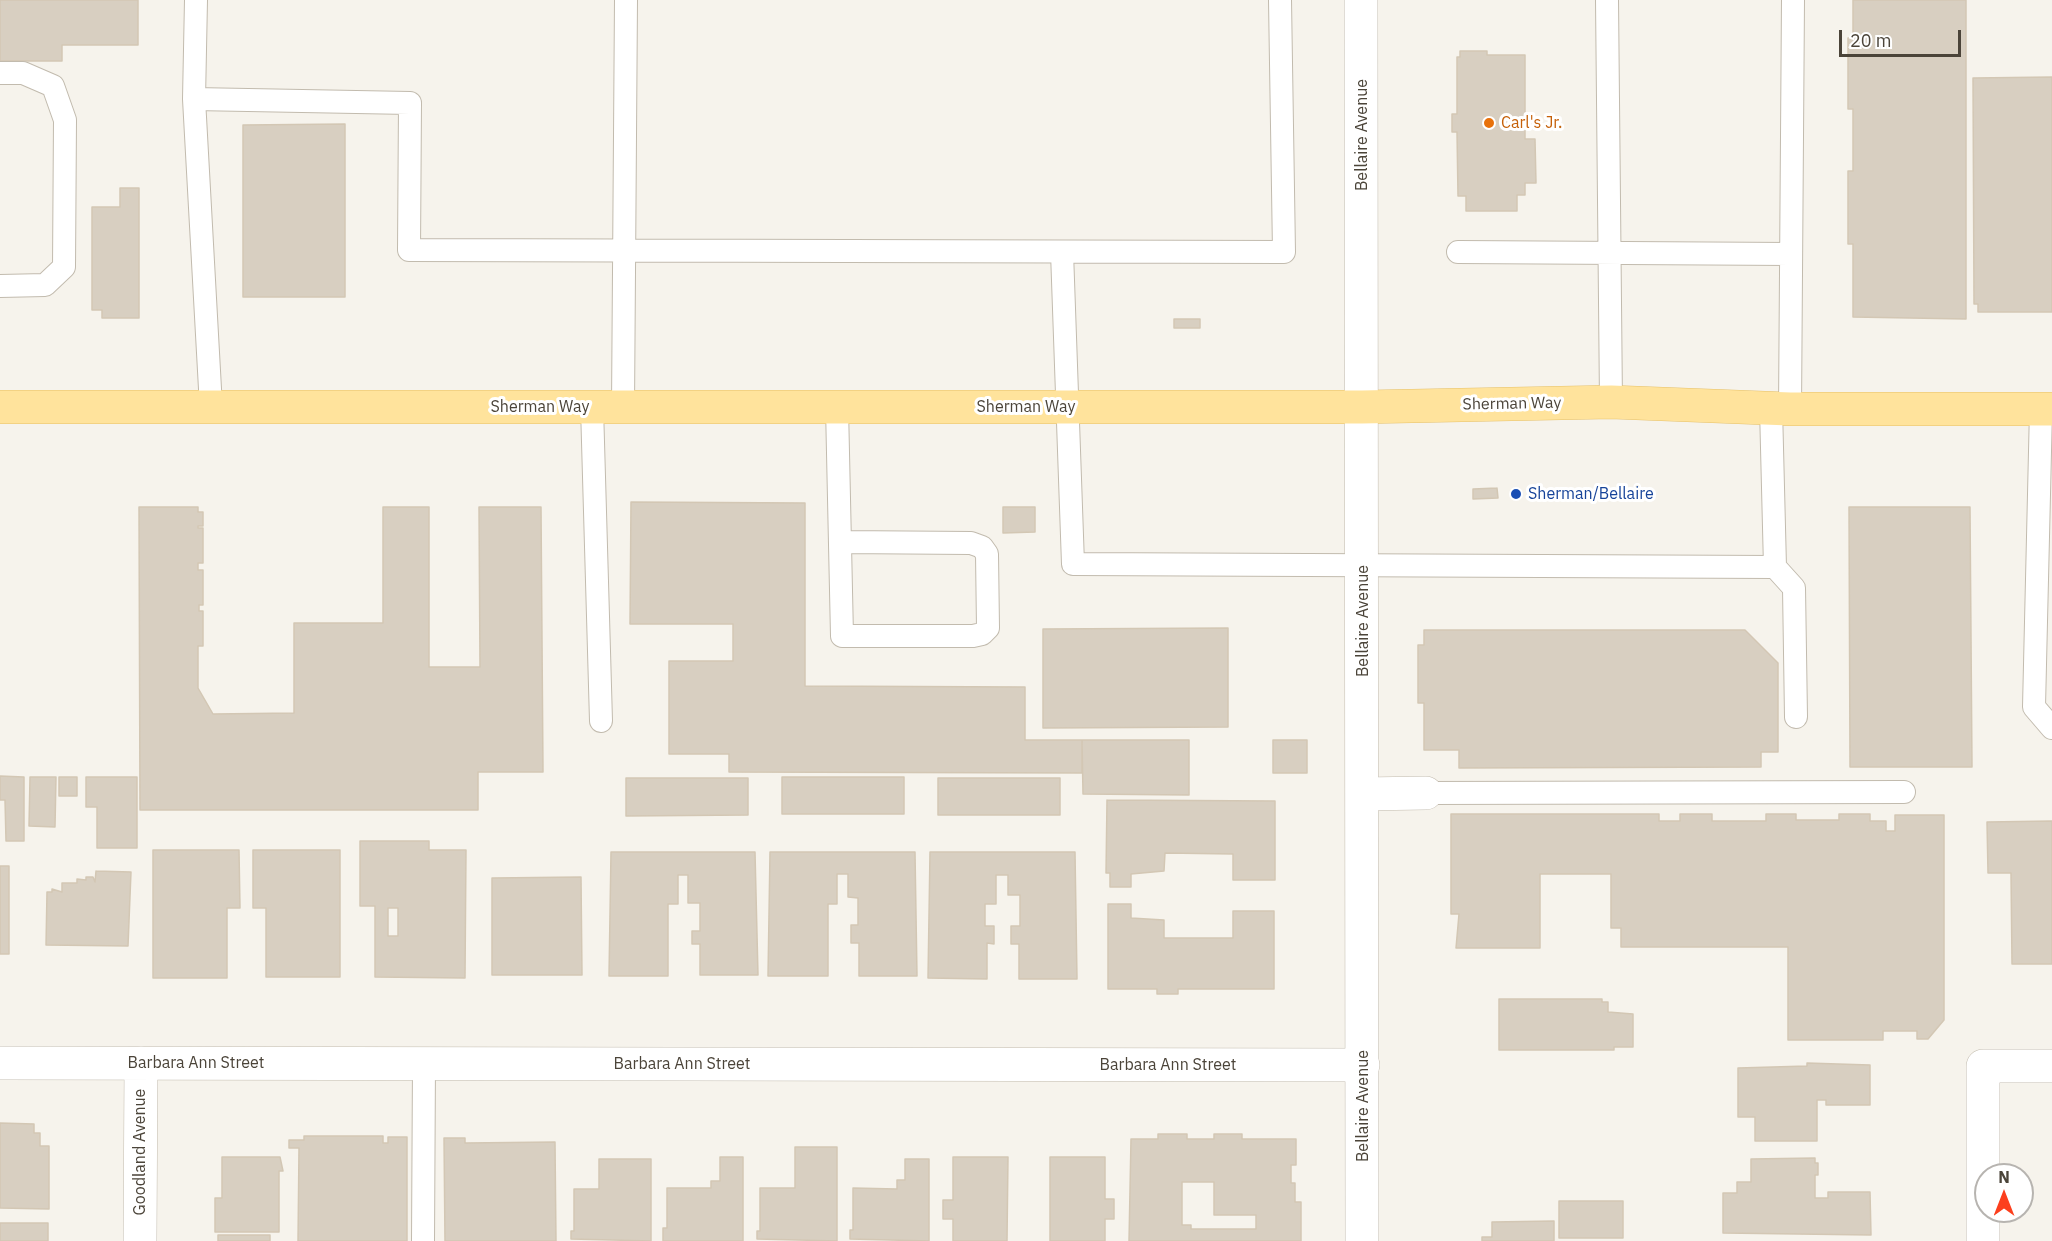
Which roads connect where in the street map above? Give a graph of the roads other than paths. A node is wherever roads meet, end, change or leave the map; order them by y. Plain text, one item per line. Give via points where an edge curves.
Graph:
1 (196, 0) edge
2 (626, 0) edge
3 (1280, 0) edge
4 (1361, 0) edge
5 (1607, 0) edge
6 (1793, 0) edge
7 (0, 73) edge
8 (194, 99) junction
9 (623, 251) junction
10 (1062, 252) junction
11 (1458, 252) dead end
12 (1609, 254) junction
13 (1791, 254) junction
14 (0, 286) edge
15 (1611, 402) junction
16 (0, 407) edge
17 (211, 407) junction
18 (608, 407) junction
19 (837, 407) junction
20 (1068, 407) junction
21 (1362, 407) junction
22 (1780, 409) junction
23 (2046, 409) edge
24 (841, 542) junction
25 (1363, 565) junction
26 (1775, 567) junction
27 (1796, 717) dead end
28 (601, 721) dead end
29 (2052, 728) edge
30 (1904, 792) dead end
31 (1426, 793) joint
32 (1363, 794) junction
33 (0, 1063) edge
34 (141, 1064) junction
35 (424, 1064) junction
36 (1363, 1065) junction
37 (2052, 1066) edge
38 (140, 1241) edge
39 (423, 1241) edge
40 (1362, 1241) edge
41 (1983, 1241) edge

1 - 8 lane
2 - 9 lane
3 - 10 lane via 1284,252
4 - 21 street, Bellaire Avenue
5 - 12 lane
6 - 13 lane
7 - 14 lane via 23,73 53,86 65,120 64,267 45,285
8 - 9 lane via 410,103 409,250
8 - 17 lane
9 - 10 lane
9 - 18 lane
10 - 20 lane
11 - 12 lane
12 - 13 lane
12 - 15 lane
13 - 22 lane
15 - 21 main road, Sherman Way
15 - 22 main road, Sherman Way
16 - 17 main road, Sherman Way
17 - 18 main road, Sherman Way
18 - 19 main road, Sherman Way
18 - 28 lane
19 - 20 main road, Sherman Way
19 - 24 lane
20 - 21 main road, Sherman Way
20 - 25 lane via 1073,564
21 - 25 street, Bellaire Avenue
22 - 23 main road, Sherman Way
22 - 26 lane
23 - 29 lane via 2034,706
24 - 24 lane via 843,636 973,636 988,628 987,554 982,547 971,543
25 - 26 lane
25 - 32 street, Bellaire Avenue
26 - 27 lane via 1794,588
30 - 31 lane
31 - 32 street
32 - 36 street, Bellaire Avenue
33 - 34 street, Barbara Ann Street
34 - 35 street, Barbara Ann Street
34 - 38 street, Goodland Avenue
35 - 36 street, Barbara Ann Street
35 - 39 lane
36 - 40 street, Bellaire Avenue
37 - 41 street via 1983,1066

